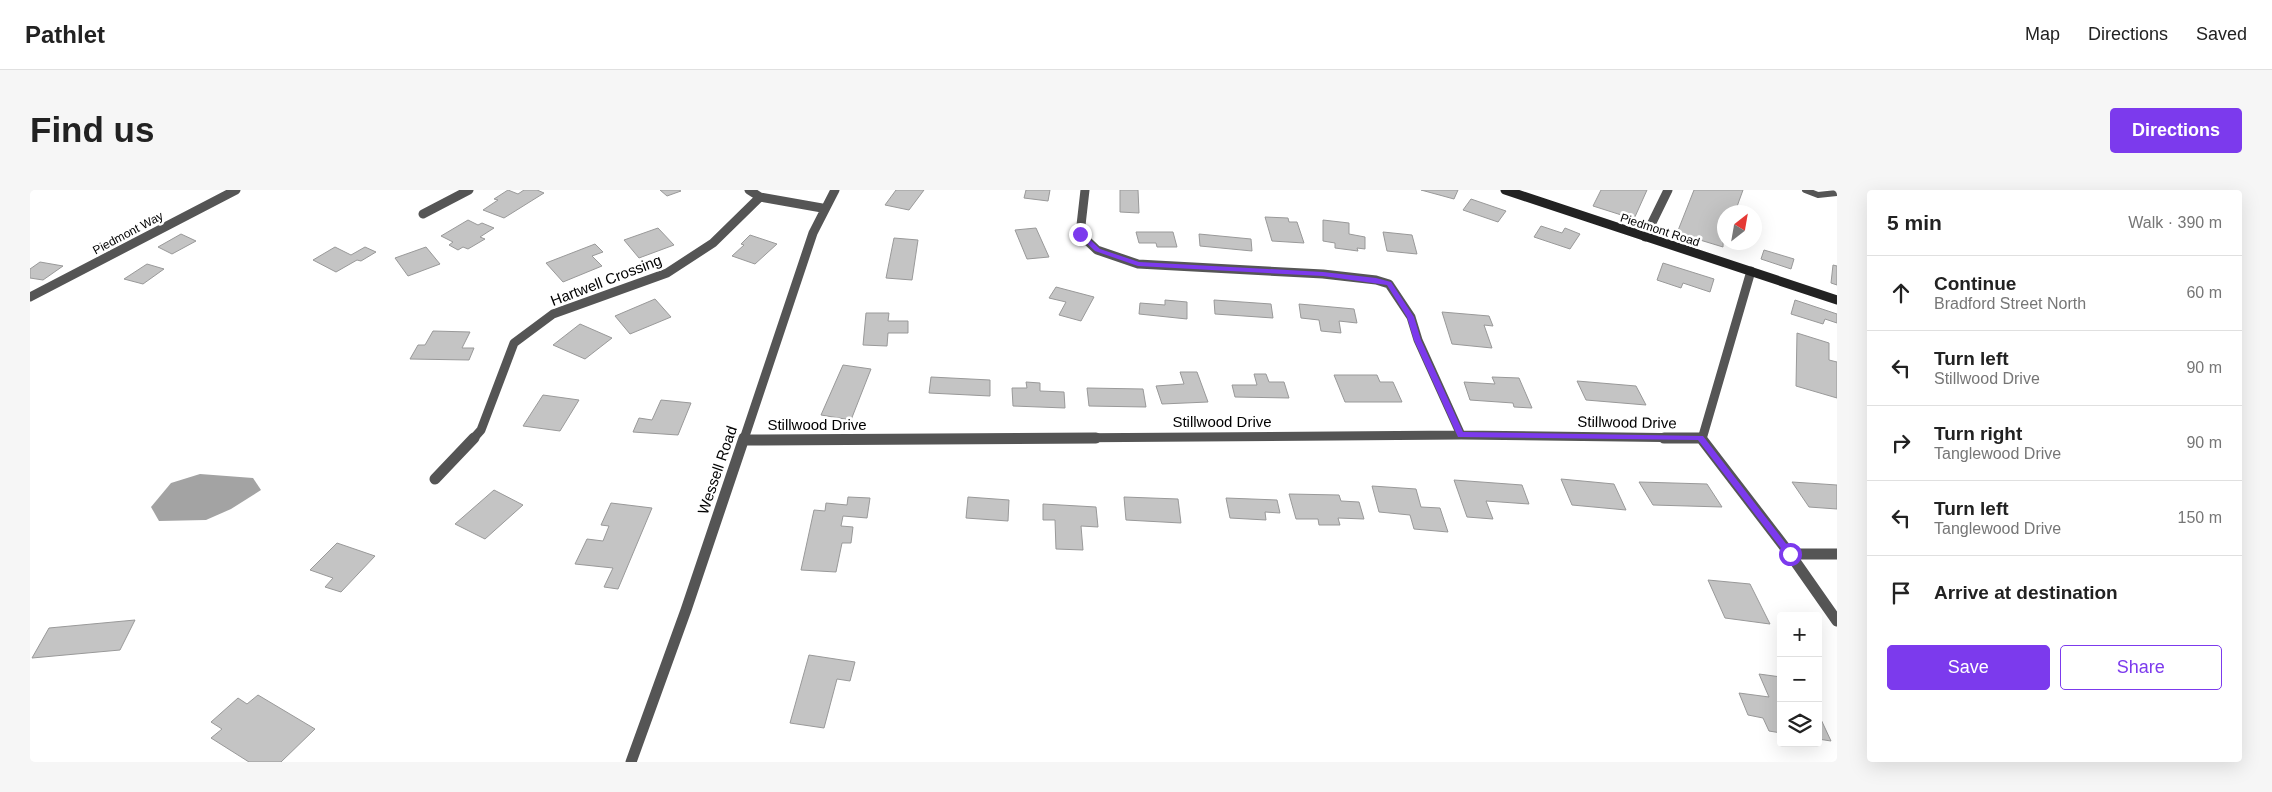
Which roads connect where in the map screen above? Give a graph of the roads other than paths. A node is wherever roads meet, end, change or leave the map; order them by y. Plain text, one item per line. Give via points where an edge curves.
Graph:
1 (236, 190) edge
2 (469, 190) edge
3 (749, 190) edge
4 (835, 190) edge
5 (1085, 190) edge
6 (1505, 190) edge
7 (1668, 190) edge
8 (1805, 190) edge
9 (1837, 193) edge
10 (760, 197) junction
11 (822, 208) junction
12 (423, 214) dead end
13 (1645, 237) junction
14 (1751, 271) junction
15 (30, 297) edge
16 (1837, 300) edge
17 (1460, 435) junction
18 (1700, 438) junction
19 (744, 440) junction
20 (435, 479) dead end
21 (1790, 554) junction
22 (1837, 554) edge
23 (1837, 621) edge
24 (631, 762) edge

1 - 15 street, Piedmont Way
2 - 12 street
3 - 10 street
4 - 11 street, Wessell Road
5 - 17 street via 1080,234 1097,250 1138,264 1323,274 1389,284 1411,317
6 - 13 street, Piedmont Road
7 - 13 street
8 - 9 lane via 1818,195
10 - 11 street
10 - 20 street, Hartwell Crossing via 713,243 667,273 553,314 514,343 481,430
11 - 19 street, Wessell Road
13 - 14 street, Piedmont Road
14 - 16 street, Piedmont Road
14 - 18 street
17 - 18 street, Stillwood Drive
17 - 19 street, Stillwood Drive
18 - 21 street
19 - 24 street, Wessell Road
21 - 22 street
21 - 23 street

